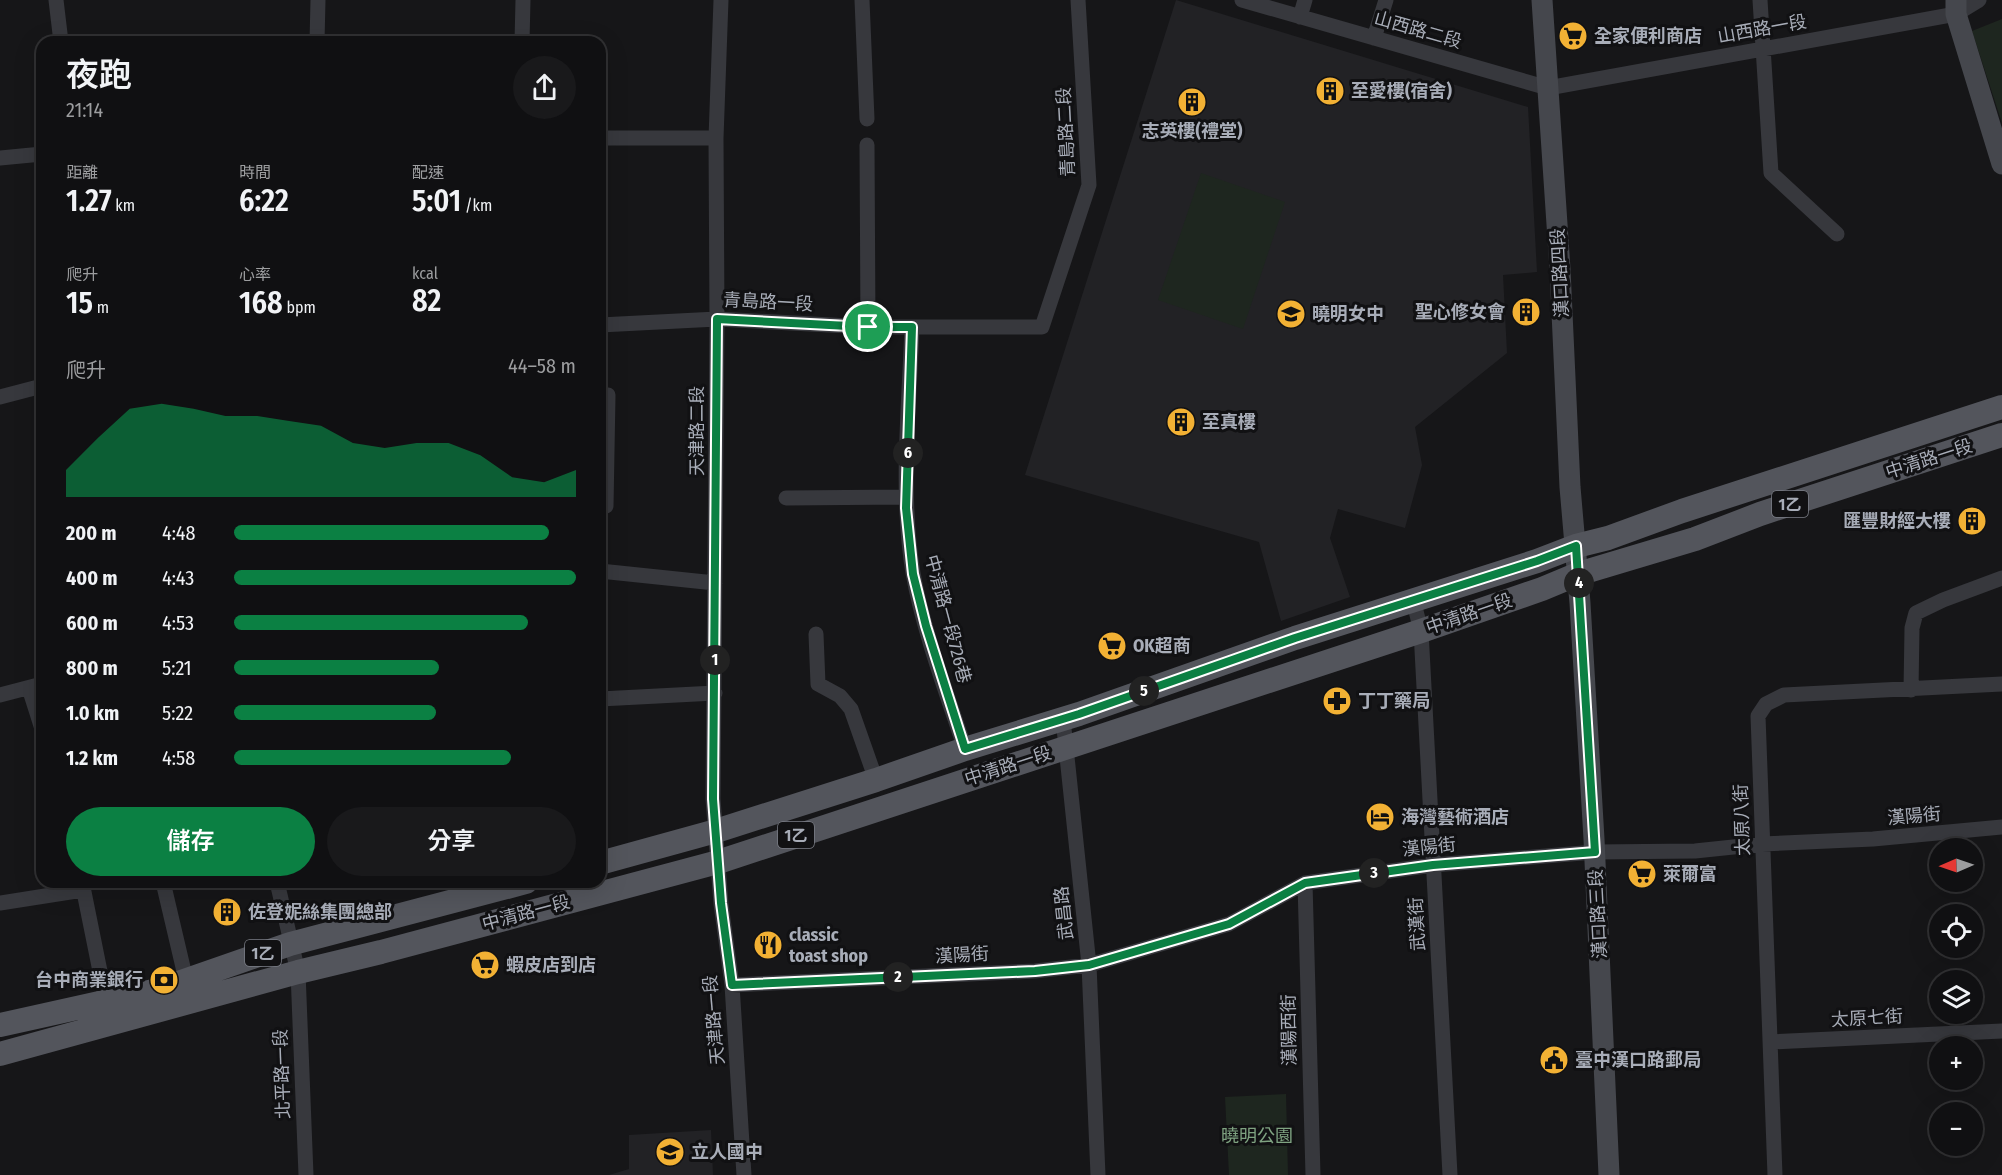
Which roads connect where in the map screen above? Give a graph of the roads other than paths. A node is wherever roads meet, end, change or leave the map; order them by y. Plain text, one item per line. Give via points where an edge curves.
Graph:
1 (56, 0) edge
2 (318, 0) edge
3 (523, 0) edge
4 (721, 0) edge
5 (862, 0) edge
6 (1078, 0) edge
7 (1242, 0) edge
8 (1305, 0) edge
9 (1386, 0) edge
10 (1542, 0) edge
11 (1760, 0) edge
12 (1979, 0) edge
13 (1956, 7) edge
14 (1300, 17) junction
15 (60, 36) edge
16 (317, 36) edge
17 (522, 36) edge
18 (1374, 38) junction
19 (1763, 49) junction
20 (1548, 88) junction
21 (867, 119) dead end
22 (606, 138) edge
23 (716, 138) junction
24 (867, 145) dead end
25 (36, 155) edge
26 (0, 158) edge
27 (2002, 164) edge
28 (1837, 234) dead end
29 (717, 319) junction
30 (606, 325) edge
31 (868, 327) junction
32 (912, 327) junction
33 (1042, 327) joint
34 (36, 388) edge
35 (608, 395) dead end
36 (0, 397) edge
37 (2002, 407) edge
38 (606, 417) edge
39 (2002, 435) edge
40 (906, 497) junction
41 (786, 498) dead end
42 (1576, 546) junction
43 (606, 572) edge
44 (1578, 574) junction
45 (2002, 578) edge
46 (715, 583) junction
47 (1413, 599) junction
48 (1421, 631) junction
49 (816, 634) dead end
50 (2002, 684) edge
51 (35, 686) edge
52 (1911, 690) junction
53 (715, 693) junction
54 (0, 695) edge
55 (606, 699) edge
56 (1062, 719) junction
57 (1067, 747) junction
58 (965, 749) junction
59 (876, 780) junction
60 (2002, 827) edge
61 (716, 831) junction
62 (1762, 844) junction
63 (1595, 852) junction
64 (606, 861) edge
65 (718, 862) junction
66 (1433, 865) junction
67 (1305, 883) junction
68 (73, 888) edge
69 (83, 888) edge
70 (164, 888) edge
71 (278, 888) edge
72 (503, 888) edge
73 (0, 903) edge
74 (290, 944) junction
75 (1089, 965) junction
76 (298, 972) junction
77 (186, 980) junction
78 (732, 985) junction
79 (106, 1001) junction
80 (0, 1025) edge
81 (2002, 1031) edge
82 (1770, 1042) junction
83 (0, 1054) edge
84 (306, 1175) edge
85 (744, 1175) edge
86 (1098, 1175) edge
87 (1313, 1175) edge
88 (1450, 1175) edge
89 (1609, 1175) edge
90 (1775, 1175) edge

1 - 15 street
2 - 16 street
3 - 17 street
4 - 23 street, 天津路二段
5 - 21 street
6 - 33 street, 青島路二段 via 1089,185
7 - 14 street, 山西路二段
8 - 14 street
9 - 18 street
10 - 20 street, 漢口路四段
11 - 19 street
12 - 13 street, 山西路一段
13 - 19 street, 山西路一段
13 - 27 street
14 - 18 street, 山西路二段
18 - 20 street, 山西路二段
19 - 20 street, 山西路一段
19 - 28 street via 1771,174
20 - 42 street, 漢口路四段
22 - 23 street
23 - 29 street, 天津路二段
24 - 31 street
25 - 26 street
29 - 30 street, 青島路一段
29 - 31 street, 青島路一段
29 - 46 street, 天津路二段
31 - 32 street, 青島路一段
32 - 33 street, 青島路一段
32 - 40 street, 中清路一段726巷
34 - 36 street
35 - 38 street
37 - 42 main road, 中清路一段 / 1乙
39 - 44 main road, 中清路一段 / 1乙 via 1695,539
40 - 41 street
40 - 58 street, 中清路一段726巷 via 913,574
42 - 44 street, 漢口路三段
42 - 47 main road, 中清路一段 / 1乙
43 - 46 street
44 - 48 main road, 中清路一段 / 1乙
44 - 63 street, 漢口路三段
45 - 52 street via 1916,613 1912,628
46 - 53 street, 天津路二段
47 - 48 street, 武漢街
47 - 56 main road, 中清路一段 / 1乙
48 - 57 main road, 中清路一段 / 1乙
48 - 66 street, 武漢街
49 - 59 street via 818,684 840,696 851,709
50 - 52 street, 太原八街
51 - 54 street
52 - 62 street, 太原八街 via 1784,695 1766,704 1758,716
53 - 55 street
53 - 61 street, 天津路二段
56 - 57 street, 武昌路
56 - 58 main road, 中清路一段 / 1乙
57 - 65 main road, 中清路一段 / 1乙
57 - 75 street, 武昌路
58 - 59 main road, 中清路一段 / 1乙
59 - 61 main road, 中清路一段 / 1乙
60 - 62 street, 漢陽街
61 - 64 main road, 中清路一段 / 1乙
61 - 65 street, 天津路二段
62 - 63 street, 漢陽街 via 1695,851
62 - 82 street, 太原八街
63 - 66 street, 漢陽街
63 - 89 street, 漢口路三段
65 - 76 main road, 中清路一段 / 1乙
65 - 78 street, 天津路一段
66 - 67 street, 漢陽街
66 - 88 street, 武漢街
67 - 75 street, 漢陽街 via 1229,924
67 - 87 street, 漢陽西街
68 - 73 street
69 - 79 street
70 - 77 street
71 - 74 street, 北平路一段
72 - 74 main road, 中清路一段 / 1乙
74 - 76 street, 北平路一段
74 - 77 main road, 中清路一段 / 1乙
75 - 78 street, 漢陽街
75 - 86 street, 武昌路
76 - 83 main road, 中清路一段 / 1乙
76 - 84 street, 北平路一段
77 - 79 main road, 中清路一段 / 1乙
78 - 85 street, 天津路一段
79 - 80 main road, 中清路一段 / 1乙
81 - 82 street, 太原七街
82 - 90 street, 太原八街

